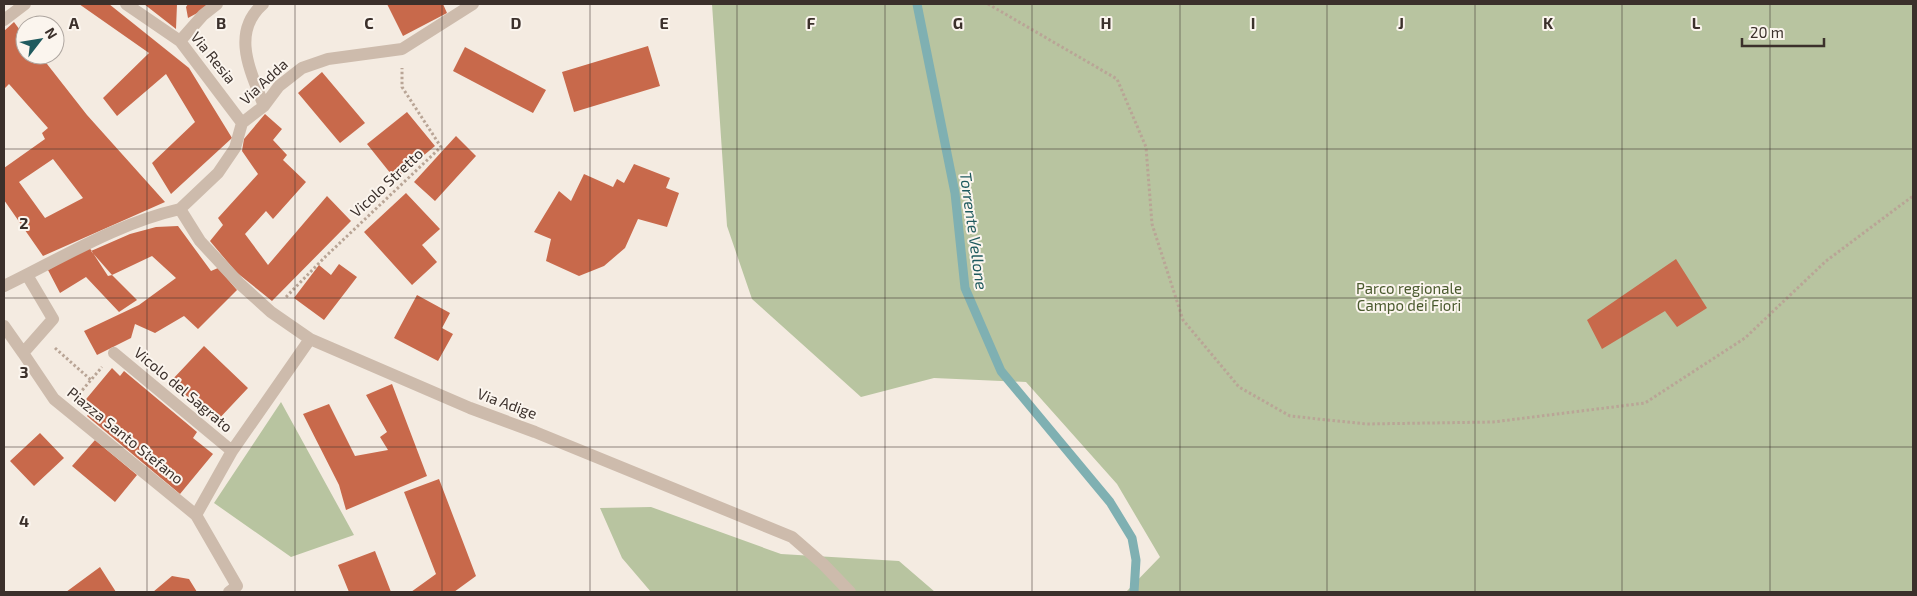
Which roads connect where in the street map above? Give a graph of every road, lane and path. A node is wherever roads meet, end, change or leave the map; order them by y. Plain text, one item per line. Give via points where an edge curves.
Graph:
1 (25, 4) edge
2 (126, 4) edge
3 (217, 4) edge
4 (263, 4) edge
5 (472, 4) edge
6 (988, 4) edge
7 (4, 20) edge
8 (180, 41) junction
9 (402, 49) junction
10 (264, 106) junction
11 (242, 123) junction
12 (1913, 196) edge
13 (180, 209) junction
14 (27, 275) junction
15 (4, 286) edge
16 (271, 312) junction
17 (4, 326) edge
18 (40, 334) junction
19 (310, 339) junction
20 (23, 353) junction
21 (114, 353) joint
22 (91, 380) junction
23 (75, 399) dead end
24 (232, 452) junction
25 (196, 515) junction
26 (233, 589) edge
27 (850, 592) edge

1 - 7 street
2 - 8 street, Via Resia
3 - 8 street
4 - 10 street via 253,13 244,38 249,67
5 - 9 street, Via Adda
6 - 12 path via 1117,78 1146,147 1152,224 1183,320 1239,387 1290,416 1366,424 1493,422 1645,403 1745,338 1826,261
8 - 11 street, Via Resia
9 - 10 street, Via Adda via 328,59 302,68 279,86
9 - 16 path, Vicolo Stretto via 402,87 441,147
10 - 11 street, Via Adda
11 - 13 street via 235,148 218,173
13 - 14 street via 157,214 90,241
13 - 16 street, Via Adige via 200,241
14 - 15 street
14 - 18 street via 53,319
16 - 19 street, Via Adige
17 - 20 street, Piazza Santo Stefano
18 - 20 street
18 - 22 path, Piazza Santo Stefano
19 - 24 street
19 - 27 street, Via Adige via 470,408 792,537
20 - 25 street, Piazza Santo Stefano via 54,400
21 - 22 path, Piazza Santo Stefano
21 - 24 street, Vicolo del Sagrato
22 - 23 path, Piazza Santo Stefano
24 - 25 street
25 - 26 street

